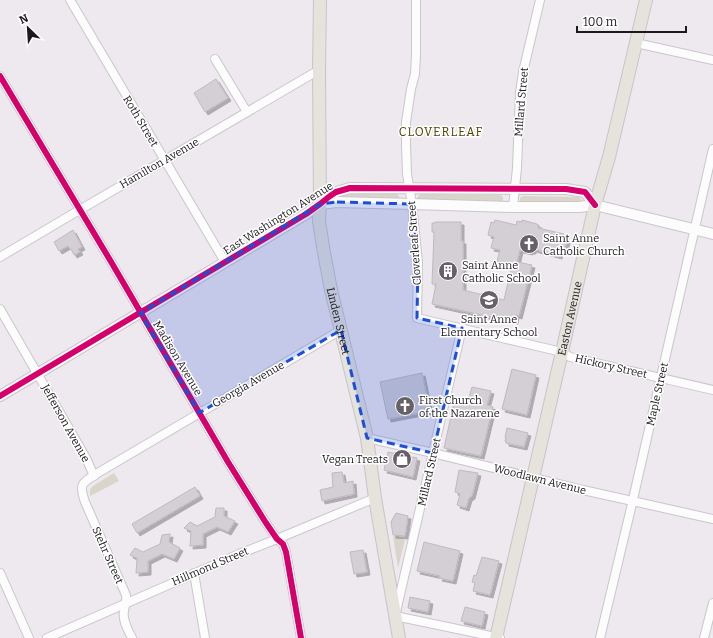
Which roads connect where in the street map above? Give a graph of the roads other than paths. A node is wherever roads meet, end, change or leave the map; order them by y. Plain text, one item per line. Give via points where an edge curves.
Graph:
1 (70, 0) edge
2 (320, 0) edge
3 (416, 0) edge
4 (540, 0) edge
5 (646, 0) edge
6 (636, 43) junction
7 (215, 59) dead end
8 (713, 60) edge
9 (319, 70) junction
10 (0, 76) edge
11 (247, 112) junction
12 (713, 149) edge
13 (165, 160) junction
14 (410, 188) junction
15 (515, 189) junction
16 (320, 204) junction
17 (412, 204) junction
18 (595, 205) junction
19 (513, 207) junction
20 (80, 210) junction
21 (694, 230) junction
22 (713, 234) edge
23 (0, 257) edge
24 (225, 262) junction
25 (0, 309) edge
26 (140, 312) junction
27 (417, 318) joint
28 (462, 328) junction
29 (341, 330) junction
30 (562, 352) junction
31 (38, 373) junction
32 (660, 377) junction
33 (713, 390) edge
34 (0, 396) edge
35 (199, 413) junction
36 (367, 438) junction
37 (433, 453) junction
38 (94, 476) junction
39 (533, 478) junction
40 (375, 498) junction
41 (633, 501) junction
42 (713, 519) edge
43 (277, 539) junction
44 (0, 573) edge
45 (194, 573) junction
46 (127, 603) junction
47 (713, 603) edge
48 (395, 616) junction
49 (29, 638) edge
50 (47, 638) edge
51 (132, 638) edge
52 (205, 638) edge
53 (301, 638) edge
54 (399, 638) edge
55 (497, 638) edge
56 (600, 638) edge
57 (704, 638) edge

1 - 13 street, Roth Street
2 - 9 main road, Linden Street
3 - 14 street, Cloverleaf Street via 415,74 406,122 407,174
4 - 15 street, Millard Street via 520,92
5 - 6 main road, Easton Avenue
6 - 8 street
6 - 18 main road, Easton Avenue
7 - 11 street
9 - 11 street, Hamilton Avenue
9 - 16 main road, Linden Street
10 - 20 street, Madison Avenue
11 - 13 street, Hamilton Avenue
12 - 21 street, Maple Street
13 - 20 street, Hamilton Avenue
13 - 24 street, Roth Street
14 - 15 street, East Washington Avenue
14 - 16 street, East Washington Avenue via 350,188 336,192
14 - 17 street, Cloverleaf Street
15 - 18 street, East Washington Avenue via 566,189 585,192
15 - 19 street, Millard Street
16 - 17 street, East Washington Avenue
16 - 24 street, East Washington Avenue
16 - 29 main road, Linden Street via 319,221 323,247
17 - 19 street, East Washington Avenue
17 - 27 street, Cloverleaf Street via 418,262
18 - 19 street, East Washington Avenue
18 - 21 street, East Washington Avenue
18 - 30 main road, Easton Avenue
20 - 23 street, Hamilton Avenue
20 - 26 street, Madison Avenue
21 - 22 street, East Washington Avenue
21 - 32 street, Maple Street
24 - 26 street, East Washington Avenue
25 - 31 street, Jefferson Avenue
26 - 31 street, East Washington Avenue
26 - 35 street, Madison Avenue
27 - 28 street, Hickory Street
28 - 30 street, Hickory Street
28 - 37 street, Millard Street
29 - 35 street, Georgia Avenue
29 - 36 main road, Linden Street
30 - 32 street, Hickory Street via 570,357
30 - 39 main road, Easton Avenue
31 - 34 street, East Washington Avenue
31 - 38 street, Jefferson Avenue
32 - 33 street, Hickory Street
32 - 41 street, Maple Street
35 - 38 street, Georgia Avenue
35 - 43 street, Madison Avenue
36 - 37 street, Woodlawn Avenue
36 - 40 main road, Linden Street
37 - 39 street, Woodlawn Avenue
37 - 48 street, Millard Street
38 - 46 street, Stehr Street via 84,483 81,488 82,494 126,595
39 - 41 street, Woodlawn Avenue
39 - 55 main road, Easton Avenue
40 - 43 street, Hillmond Street
40 - 48 main road, Linden Street
41 - 42 street, Woodlawn Avenue
41 - 56 street, Maple Street
43 - 45 street, Hillmond Street
43 - 53 street, Madison Avenue via 283,544 286,552
44 - 49 street
45 - 46 street, Hillmond Street
45 - 52 street
46 - 50 street, Hillmond Street
46 - 51 street, Stehr Street via 123,611 124,619
47 - 57 street
48 - 54 main road, Linden Street
48 - 55 street

